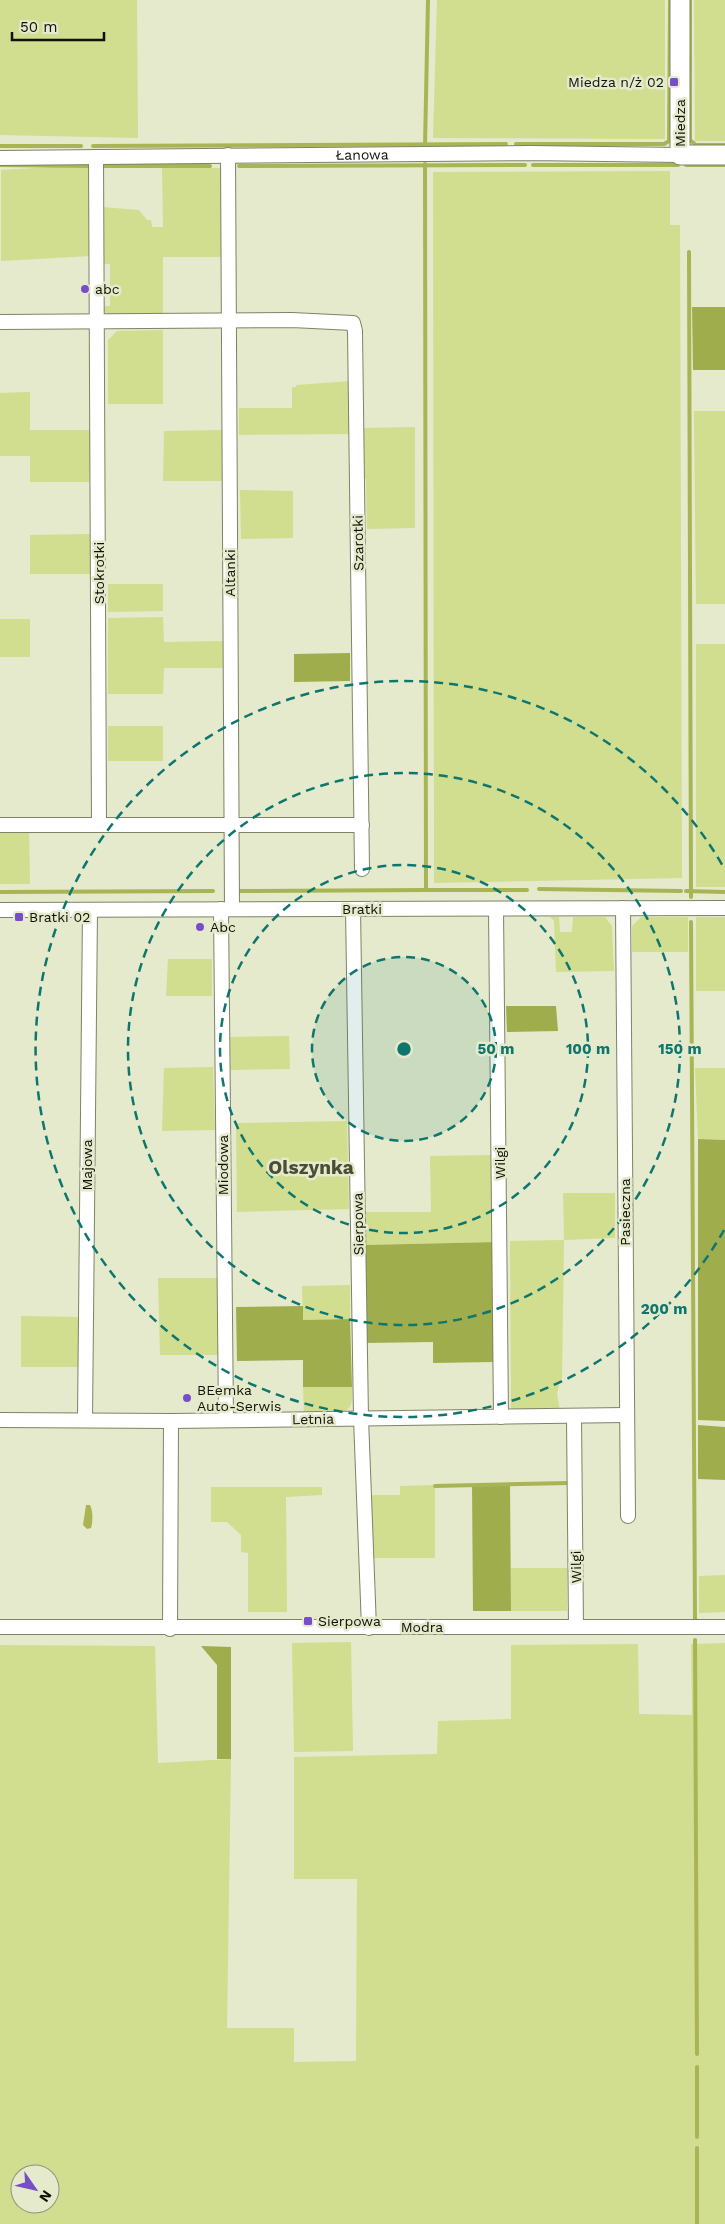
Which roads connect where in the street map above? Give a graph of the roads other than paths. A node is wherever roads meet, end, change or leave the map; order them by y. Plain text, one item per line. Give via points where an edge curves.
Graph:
1 (680, 0) edge
2 (680, 155) junction
3 (725, 155) edge
4 (228, 156) junction
5 (96, 157) junction
6 (0, 158) edge
7 (228, 320) junction
8 (98, 321) junction
9 (0, 322) edge
10 (0, 825) edge
11 (99, 825) junction
12 (362, 825) junction
13 (232, 826) junction
14 (362, 869) dead end
15 (623, 908) junction
16 (725, 908) edge
17 (226, 909) junction
18 (353, 909) junction
19 (496, 909) junction
20 (0, 910) edge
21 (90, 910) junction
22 (500, 1416) junction
23 (626, 1416) junction
24 (574, 1417) junction
25 (361, 1418) junction
26 (85, 1419) junction
27 (0, 1420) edge
28 (226, 1420) junction
29 (171, 1421) junction
30 (628, 1516) dead end
31 (0, 1627) edge
32 (576, 1627) junction
33 (725, 1627) edge
34 (369, 1628) junction
35 (170, 1629) junction

1 - 2 street, Miedza
2 - 3 street, Łanowa
2 - 4 street, Łanowa
4 - 5 street, Łanowa
4 - 7 street, Altanki
5 - 6 street, Łanowa
5 - 8 street, Stokrotki
7 - 8 street
7 - 12 street, Szarotki via 354,323
7 - 13 street, Altanki
8 - 9 street
8 - 11 street, Stokrotki
10 - 11 street
11 - 13 street
12 - 13 street
12 - 14 street, Szarotki
13 - 17 street, Altanki
15 - 16 street, Bratki
15 - 19 street, Bratki
15 - 23 street, Pasieczna
17 - 18 street, Bratki
17 - 21 street, Bratki
17 - 28 street, Miodowa
18 - 19 street, Bratki
18 - 25 street, Sierpowa
19 - 22 street, Wilgi
20 - 21 street, Bratki
21 - 26 street, Majowa
22 - 24 street, Letnia
22 - 25 street, Letnia
23 - 24 street, Letnia
23 - 30 street, Pasieczna
24 - 32 street, Wilgi
25 - 28 street, Letnia
25 - 34 street, Sierpowa
26 - 27 street, Letnia
26 - 29 street, Letnia
28 - 29 street, Letnia
29 - 35 street
31 - 35 street, Modra
32 - 33 street, Modra
32 - 34 street, Modra
34 - 35 street, Modra

